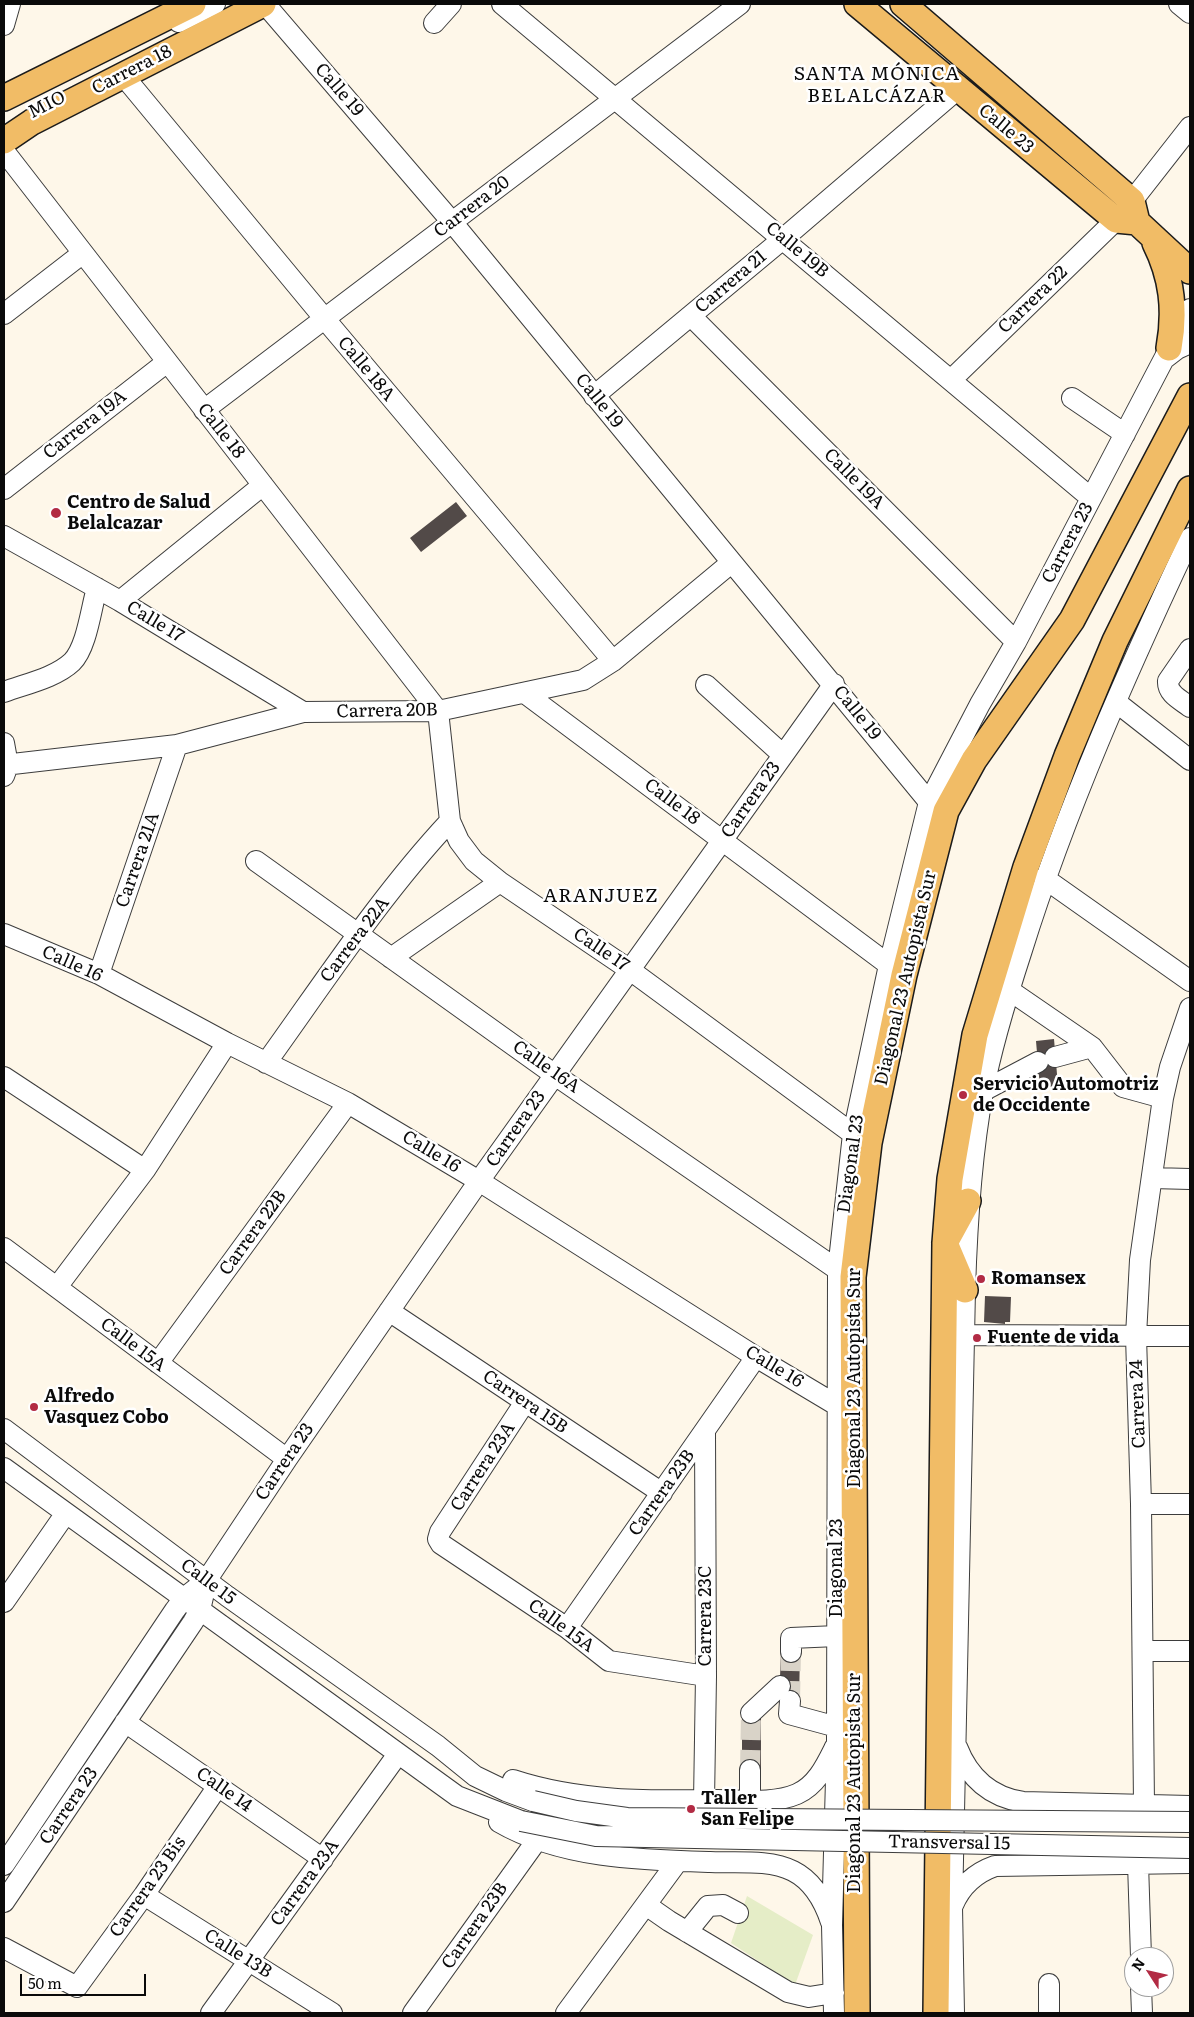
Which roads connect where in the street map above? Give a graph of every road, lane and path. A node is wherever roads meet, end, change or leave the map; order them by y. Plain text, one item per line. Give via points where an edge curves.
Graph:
1 (10, 4) edge
2 (193, 4) edge
3 (215, 4) edge
4 (253, 4) edge
5 (264, 4) edge
6 (451, 4) edge
7 (502, 4) edge
8 (740, 4) edge
9 (858, 4) edge
10 (903, 4) edge
11 (1180, 4) edge
12 (1190, 13) edge
13 (434, 23) dead end
14 (4, 25) edge
15 (122, 74) junction
16 (958, 89) junction
17 (4, 98) edge
18 (615, 99) junction
19 (4, 110) edge
20 (1190, 128) edge
21 (4, 130) edge
22 (4, 141) edge
23 (4, 151) edge
24 (1134, 220) junction
25 (452, 222) junction
26 (784, 238) junction
27 (83, 253) junction
28 (1190, 271) edge
29 (1190, 309) edge
30 (4, 314) edge
31 (692, 316) junction
32 (324, 318) junction
33 (1174, 351) edge
34 (167, 362) junction
35 (950, 380) junction
36 (594, 396) junction
37 (1190, 396) edge
38 (1072, 398) dead end
39 (204, 410) junction
40 (1125, 434) junction
41 (263, 485) junction
42 (4, 489) edge
43 (1190, 489) edge
44 (1092, 498) junction
45 (4, 536) edge
46 (1189, 543) edge
47 (731, 563) junction
48 (97, 588) junction
49 (120, 601) junction
50 (1016, 642) junction
51 (1190, 649) edge
52 (613, 661) junction
53 (834, 684) junction
54 (706, 685) dead end
55 (4, 692) edge
56 (526, 694) junction
57 (1116, 702) junction
58 (1190, 707) edge
59 (438, 711) junction
60 (303, 712) junction
61 (4, 742) edge
62 (177, 745) junction
63 (782, 755) junction
64 (1190, 760) edge
65 (5, 769) edge
66 (938, 806) junction
67 (450, 821) junction
68 (723, 840) junction
69 (256, 861) dead end
70 (1035, 873) junction
71 (500, 882) junction
72 (4, 934) edge
73 (358, 935) junction
74 (391, 958) junction
75 (889, 965) junction
76 (630, 970) junction
77 (99, 974) junction
78 (1190, 981) edge
79 (1009, 990) junction
80 (1190, 1008) edge
81 (228, 1043) junction
82 (1092, 1047) junction
83 (266, 1063) junction
84 (555, 1074) junction
85 (4, 1077) edge
86 (983, 1091) junction
87 (1163, 1098) junction
88 (348, 1103) junction
89 (853, 1134) junction
90 (144, 1170) junction
91 (1152, 1178) junction
92 (1190, 1180) edge
93 (479, 1181) junction
94 (968, 1202) junction
95 (945, 1243) junction
96 (4, 1248) edge
97 (838, 1270) junction
98 (56, 1288) junction
99 (965, 1290) junction
100 (389, 1311) junction
101 (965, 1335) junction
102 (1136, 1336) junction
103 (1190, 1336) edge
104 (756, 1357) junction
105 (158, 1363) junction
106 (525, 1402) junction
107 (838, 1406) junction
108 (4, 1429) edge
109 (705, 1431) junction
110 (287, 1460) junction
111 (4, 1468) edge
112 (662, 1493) junction
113 (1141, 1504) junction
114 (1190, 1504) edge
115 (66, 1513) junction
116 (440, 1532) joint
117 (206, 1581) junction
118 (184, 1598) junction
119 (4, 1602) edge
120 (200, 1610) junction
121 (567, 1628) junction
122 (836, 1636) junction
123 (1143, 1651) junction
124 (1190, 1651) edge
125 (790, 1652) tunnel mouth
126 (706, 1676) junction
127 (752, 1713) dead end
128 (125, 1722) junction
129 (415, 1730) joint
130 (837, 1735) junction
131 (956, 1745) junction
132 (438, 1746) junction
133 (398, 1754) junction
134 (750, 1770) tunnel mouth
135 (218, 1786) junction
136 (457, 1796) junction
137 (704, 1800) junction
138 (750, 1800) junction
139 (1144, 1805) junction
140 (1190, 1806) edge
141 (1190, 1822) edge
142 (537, 1840) junction
143 (1190, 1848) edge
144 (323, 1859) junction
145 (678, 1861) junction
146 (1138, 1863) junction
147 (1190, 1863) edge
148 (4, 1865) edge
149 (144, 1895) junction
150 (4, 1902) edge
151 (646, 1904) junction
152 (952, 1907) junction
153 (738, 1913) dead end
154 (832, 1925) junction
155 (688, 1932) junction
156 (1141, 1947) edge
157 (4, 1948) edge
158 (249, 1961) junction
159 (1049, 1984) dead end
160 (1141, 1997) edge
161 (847, 2007) edge
162 (211, 2013) edge
163 (332, 2013) edge
164 (413, 2013) edge
165 (566, 2013) edge
166 (936, 2013) edge
167 (954, 2013) edge
168 (1049, 2013) edge
169 (1142, 2013) edge

1 - 14 street
2 - 17 main road, Carrera 18
3 - 19 street, MIO
4 - 21 street, MIO via 28,114
5 - 15 main road, Carrera 18
5 - 25 street, Calle 19
6 - 13 street
7 - 18 street, Calle 19B
8 - 18 street, Carrera 20
9 - 16 main road, Calle 23
10 - 24 main road, Calle 23
11 - 12 street
15 - 22 main road, Carrera 18 via 32,122
15 - 32 street, Calle 18A
16 - 24 main road, Calle 23
16 - 26 street, Carrera 21
18 - 25 street, Carrera 20
18 - 26 street, Calle 19B
20 - 24 street, Carrera 22
23 - 27 street, Calle 18
24 - 28 main road, Calle 23
24 - 33 main road via 1166,269 1174,304
24 - 35 street, Carrera 22
25 - 32 street, Carrera 20
25 - 36 street, Calle 19
26 - 31 street, Carrera 21
26 - 35 street, Calle 19B
27 - 30 street
27 - 34 street, Calle 18
29 - 33 street, Carrera 23
31 - 36 street, Carrera 21
31 - 50 street, Calle 19A
32 - 39 street, Carrera 20
32 - 52 street, Calle 18A
33 - 40 street, Carrera 23
34 - 39 street, Calle 18
34 - 42 street, Carrera 19A
35 - 44 street, Calle 19B
36 - 47 street, Calle 19
37 - 66 main road, Diagonal 23 Autopista Sur via 1072,620
38 - 40 street
39 - 41 street, Calle 18
40 - 44 street, Carrera 23
41 - 49 street
41 - 59 street, Calle 18
43 - 70 main road via 1115,641 1067,756
44 - 50 street, Carrera 23
45 - 48 street, Calle 17
46 - 57 street
47 - 52 street, Carrera 20B
47 - 53 street, Calle 19
48 - 49 street, Calle 17
48 - 55 street via 81,648 73,661 60,671
49 - 60 street, Calle 17
50 - 66 street, Carrera 23 via 980,704
51 - 58 street via 1168,681 1170,693
52 - 56 street, Carrera 20B via 583,680
53 - 63 street, Carrera 23
53 - 66 street, Calle 19
54 - 63 street
56 - 59 street, Carrera 20B
56 - 68 street, Calle 18
57 - 64 street
57 - 70 street
59 - 60 street, Carrera 20B
59 - 67 street, Calle 17
60 - 62 street, Carrera 20B
61 - 65 street
62 - 65 street, Carrera 20B
62 - 77 street, Carrera 21A
63 - 68 street, Carrera 23
66 - 75 street, Diagonal 23
66 - 161 main road, Diagonal 23 Autopista Sur via 924,891 869,1143 854,1277
67 - 71 street, Calle 17 via 459,841 474,861
67 - 73 street, Carrera 22A via 424,849
68 - 75 street, Calle 18
68 - 76 street, Carrera 23
69 - 73 street, Calle 16A
70 - 78 street
70 - 79 street
70 - 95 main road via 975,1036 950,1179
71 - 74 street
71 - 76 street, Calle 17
72 - 77 street, Calle 16
73 - 74 street, Calle 16A
73 - 83 street, Carrera 22A
74 - 84 street, Calle 16A
75 - 89 street, Diagonal 23
76 - 84 street, Carrera 23
76 - 89 street, Calle 17
77 - 81 street, Calle 16
79 - 82 street
79 - 86 street
80 - 87 street, Carrera 24
81 - 83 street, Calle 16
81 - 90 street
82 - 86 street via 1047,1060
82 - 87 street via 1123,1087
83 - 88 street, Calle 16
84 - 93 street, Carrera 23
84 - 97 street, Calle 16A
85 - 90 street
86 - 94 street
87 - 91 street, Carrera 24
88 - 93 street, Calle 16
88 - 105 street, Carrera 22B
89 - 97 street, Diagonal 23
90 - 98 street
91 - 92 street
91 - 102 street, Carrera 24 via 1140,1260
93 - 100 street, Carrera 23
93 - 104 street, Calle 16
94 - 95 main road
94 - 99 street
95 - 99 main road
95 - 166 main road
96 - 98 street, Calle 15A
97 - 107 street, Diagonal 23
98 - 105 street, Calle 15A
99 - 101 street
100 - 106 street, Carrera 15B
100 - 110 street, Carrera 23
101 - 102 street
101 - 131 street
102 - 103 street
102 - 113 street, Carrera 24
104 - 107 street, Calle 16
104 - 109 street, Carrera 23B
105 - 110 street, Calle 15A
106 - 112 street, Carrera 15B
106 - 116 street, Carrera 23A
107 - 122 street, Diagonal 23
108 - 117 street, Calle 15
109 - 112 street, Carrera 23B
109 - 126 street, Carrera 23C
110 - 117 street, Carrera 23
111 - 115 street, Calle 15
112 - 121 street, Carrera 23B
113 - 114 street
113 - 123 street, Carrera 24
115 - 118 street, Calle 15
115 - 119 street
116 - 121 street, Calle 15A via 441,1544
117 - 118 street, Carrera 23
117 - 120 street, Carrera 23
117 - 129 street, Calle 15
118 - 120 street, Calle 15
118 - 148 street, Carrera 23
120 - 128 street, Carrera 23
120 - 133 street, Calle 15
121 - 126 street, Calle 15A via 609,1661
122 - 125 street via 791,1638
122 - 130 street, Diagonal 23
123 - 124 street
123 - 139 street, Carrera 24
126 - 137 street, Carrera 23C
127 - 130 street via 785,1694 789,1714
128 - 135 street, Calle 14
128 - 150 street, Carrera 23
129 - 132 street, Transversal 15
130 - 138 street via 824,1769 805,1789 788,1797
130 - 154 street, Diagonal 23
131 - 139 street via 967,1768 978,1781 1010,1800
131 - 152 street
132 - 137 street via 484,1770 574,1795 622,1800
132 - 141 street, Transversal 15, bridge via 475,1776 506,1791 533,1801 626,1818
133 - 136 street, Transversal 15
133 - 144 street, Carrera 23A
134 - 138 street
135 - 144 street, Calle 14
135 - 149 street, Carrera 23 Bis
136 - 142 street via 516,1832
136 - 143 street, Transversal 15, bridge via 521,1821 596,1836
137 - 138 street
139 - 140 street
142 - 145 street via 587,1852
142 - 164 street, Carrera 23B
144 - 158 street, Carrera 23A
145 - 151 street
145 - 154 street via 764,1864 792,1871 814,1886
146 - 147 street
146 - 152 street via 995,1866 969,1881
146 - 156 street
149 - 157 street, Carrera 23 Bis via 77,1987
149 - 158 street, Calle 13B
151 - 155 street
151 - 165 street
152 - 167 street
153 - 155 street via 723,1906 708,1906
154 - 161 street, Diagonal 23
155 - 161 street via 788,1992
158 - 162 street, Carrera 23A
158 - 163 street, Calle 13B
159 - 168 street
160 - 169 street

